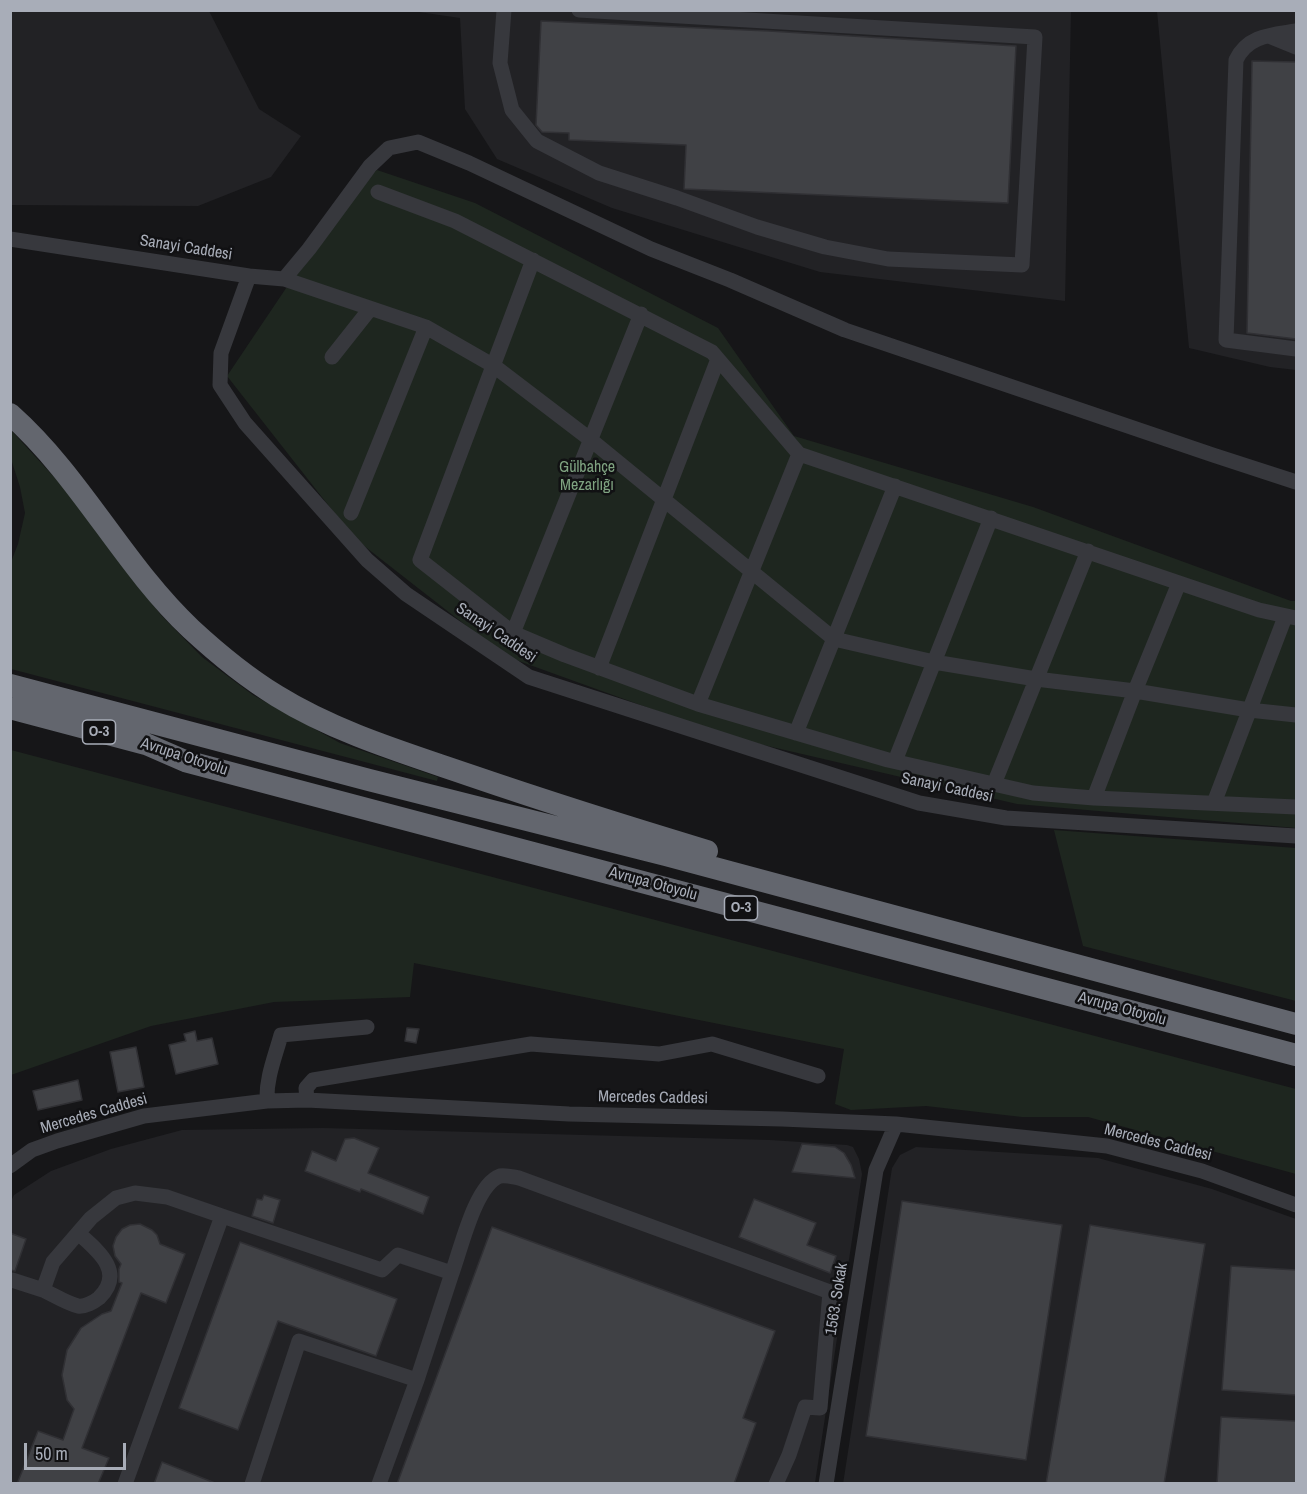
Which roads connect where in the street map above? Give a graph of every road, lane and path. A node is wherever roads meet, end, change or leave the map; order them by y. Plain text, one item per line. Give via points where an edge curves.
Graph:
1 (504, 10) edge
2 (579, 10) edge
3 (1296, 31) edge
4 (1268, 36) junction
5 (1296, 47) edge
6 (378, 192) dead end
7 (10, 239) edge
8 (533, 261) junction
9 (249, 276) junction
10 (284, 279) junction
11 (370, 309) junction
12 (640, 314) junction
13 (426, 327) junction
14 (1296, 349) edge
15 (332, 357) dead end
16 (718, 359) junction
17 (494, 366) junction
18 (10, 414) edge
19 (591, 440) junction
20 (799, 454) junction
21 (1296, 482) edge
22 (895, 486) junction
23 (664, 502) junction
24 (351, 513) dead end
25 (991, 518) junction
26 (1088, 551) junction
27 (752, 571) junction
28 (1179, 583) junction
29 (1291, 617) edge
30 (513, 633) junction
31 (834, 639) junction
32 (934, 662) junction
33 (599, 668) junction
34 (1036, 679) junction
35 (10, 685) edge
36 (1135, 691) junction
37 (698, 704) junction
38 (10, 708) edge
39 (1249, 710) junction
40 (1296, 715) edge
41 (10, 725) edge
42 (796, 733) junction
43 (185, 761) junction
44 (895, 762) junction
45 (994, 784) junction
46 (1095, 798) junction
47 (1214, 803) junction
48 (1296, 807) edge
49 (1296, 836) edge
50 (810, 894) junction
51 (1296, 1024) edge
52 (367, 1027) dead end
53 (1296, 1055) edge
54 (818, 1076) dead end
55 (307, 1100) junction
56 (267, 1101) junction
57 (897, 1124) junction
58 (10, 1166) edge
59 (1296, 1205) edge
60 (222, 1216) junction
61 (78, 1233) junction
62 (452, 1273) junction
63 (12, 1280) edge
64 (43, 1290) junction
65 (417, 1380) junction
66 (125, 1484) edge
67 (252, 1484) edge
68 (379, 1484) edge
69 (776, 1484) edge
70 (826, 1484) edge

1 - 2 street via 500,63 512,110 537,141 599,173 825,247 888,259 1022,266 1035,37
3 - 4 street
4 - 5 street
4 - 14 street via 1249,42 1236,60 1226,340
6 - 8 street via 455,221
7 - 9 street, Sanayi Caddesi
8 - 12 street
8 - 17 street
9 - 10 street
9 - 49 street, Sanayi Caddesi via 221,353 220,385 245,423 367,560 406,594 529,677 929,805 1017,819
10 - 11 street
10 - 21 street via 370,166 389,148 418,142 651,249 845,330
11 - 13 street
11 - 15 street
12 - 16 street via 712,352
12 - 19 street
13 - 17 street
13 - 24 street
16 - 20 street
16 - 23 street
17 - 19 street
17 - 30 street via 420,560
18 - 50 highway via 51,455 140,571 189,627 243,674 279,697 363,738 594,817 721,855 769,872
19 - 23 street
19 - 30 street
20 - 22 street
20 - 27 street
22 - 25 street
22 - 31 street
23 - 27 street
23 - 33 street
25 - 26 street
25 - 32 street
26 - 28 street
26 - 34 street
27 - 31 street
27 - 37 street
28 - 29 street
28 - 36 street
29 - 39 street
30 - 33 street
31 - 32 street
31 - 42 street
32 - 34 street
32 - 44 street
33 - 37 street
34 - 36 street
34 - 45 street
35 - 50 highway, Avrupa Otoyolu / O-3
36 - 39 street
36 - 46 street
37 - 42 street
38 - 43 highway, Avrupa Otoyolu / O-3 via 146,744
39 - 40 street
39 - 47 street
41 - 43 highway
42 - 44 street
43 - 53 highway, Avrupa Otoyolu / O-3
44 - 45 street
45 - 46 street via 1033,793
46 - 47 street
47 - 48 street
50 - 51 highway, Avrupa Otoyolu / O-3
52 - 56 street via 282,1035 269,1075
54 - 55 street via 712,1044 659,1054 531,1044 313,1080 306,1088
55 - 56 street, Mercedes Caddesi
55 - 57 street, Mercedes Caddesi via 569,1114
56 - 58 street, Mercedes Caddesi via 144,1116 32,1150
57 - 59 street, Mercedes Caddesi via 1107,1146 1202,1171
57 - 70 street, 1563. Sokak via 876,1170
60 - 61 street via 167,1197 135,1193 116,1198
60 - 62 street via 382,1270 398,1255
60 - 66 street
61 - 64 street via 53,1262
61 - 64 street via 107,1264 110,1277 105,1290 91,1303 79,1306
62 - 65 street
62 - 69 street via 476,1203 492,1181 503,1175 830,1292 820,1408 805,1407
63 - 64 street
65 - 67 street via 299,1341
65 - 68 street

